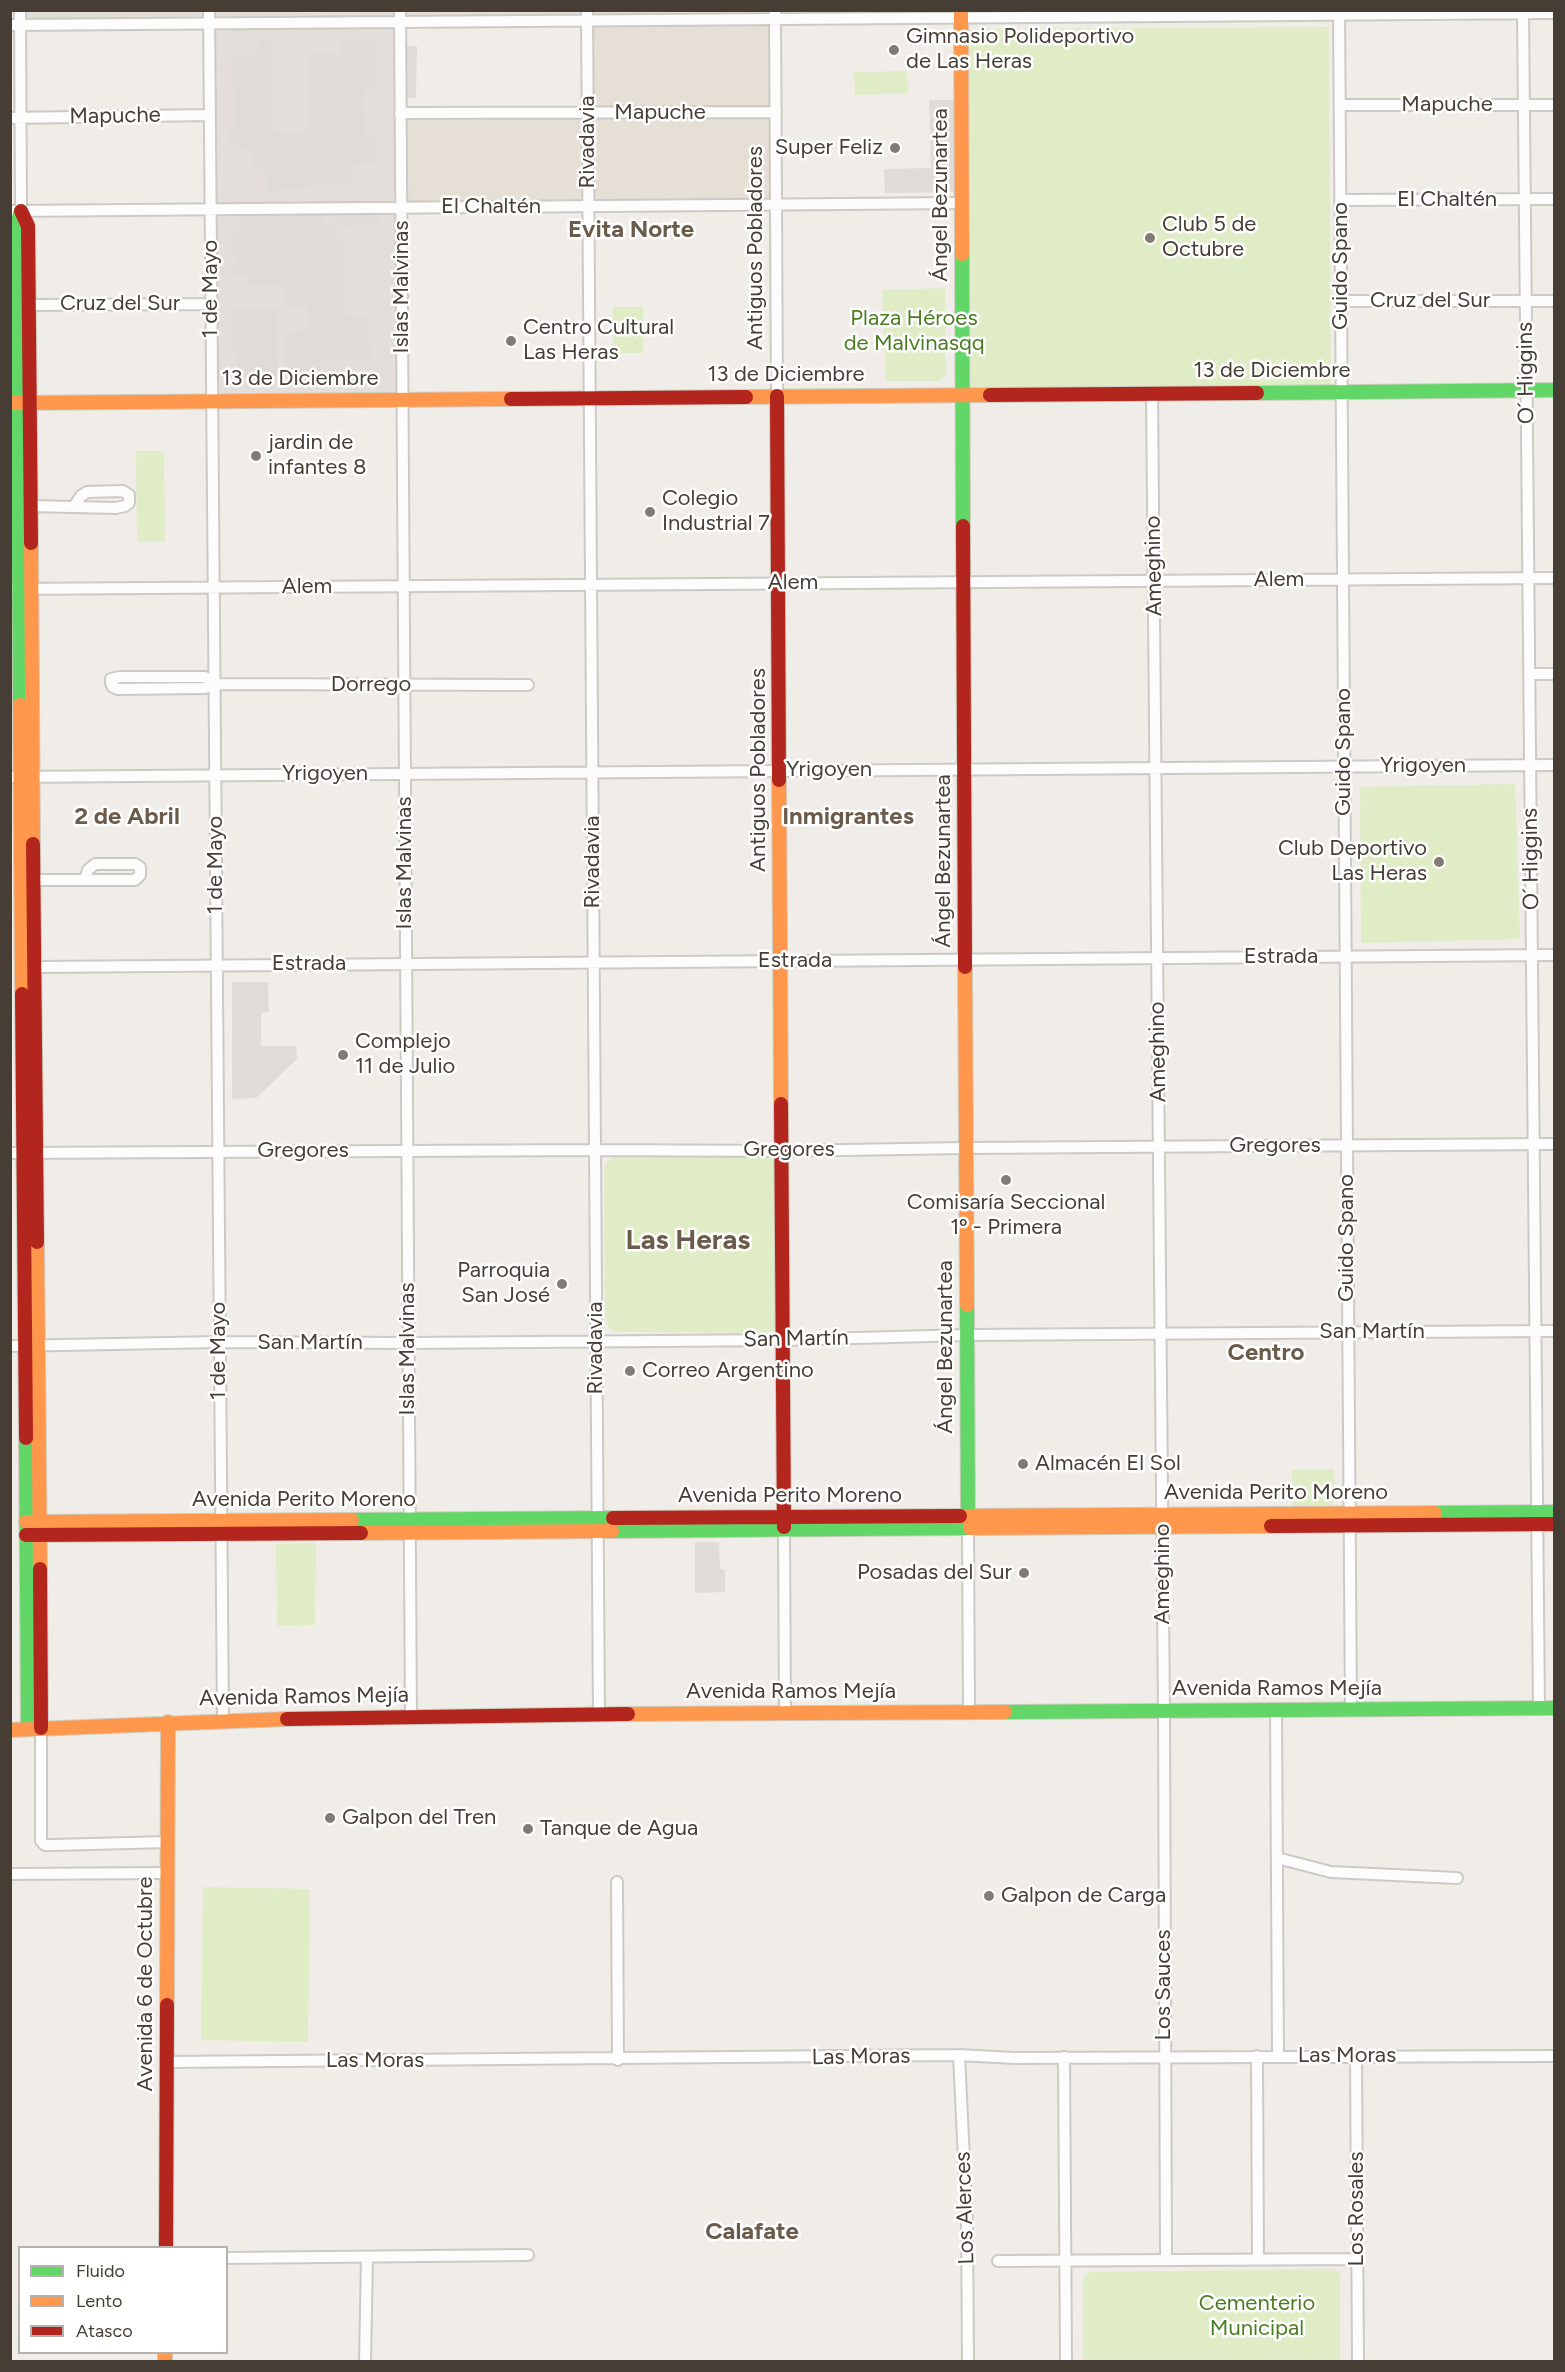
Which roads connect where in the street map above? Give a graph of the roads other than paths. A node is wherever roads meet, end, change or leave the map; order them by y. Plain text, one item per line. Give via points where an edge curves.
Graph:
1 (20, 10) edge
2 (209, 10) edge
3 (1339, 12) edge
4 (1523, 12) edge
5 (1554, 13) edge
6 (961, 14) edge
7 (587, 15) edge
8 (775, 15) edge
9 (400, 16) edge
10 (209, 24) junction
11 (15, 25) edge
12 (1340, 105) junction
13 (1524, 105) junction
14 (1554, 105) edge
15 (776, 112) junction
16 (400, 113) junction
17 (588, 113) junction
18 (210, 115) junction
19 (16, 118) edge
20 (1554, 199) edge
21 (1340, 200) junction
22 (1525, 200) junction
23 (962, 203) junction
24 (776, 204) junction
25 (589, 206) junction
26 (401, 207) junction
27 (211, 209) junction
28 (16, 211) edge
29 (1341, 301) junction
30 (1526, 301) junction
31 (1554, 301) edge
32 (212, 304) junction
33 (28, 305) junction
34 (1527, 390) junction
35 (1554, 390) edge
36 (1341, 392) junction
37 (1152, 393) junction
38 (962, 395) junction
39 (777, 396) junction
40 (590, 398) junction
41 (402, 399) junction
42 (212, 401) junction
43 (19, 403) edge
44 (30, 506) junction
45 (74, 506) dead end
46 (1528, 578) junction
47 (1554, 578) edge
48 (1343, 579) junction
49 (1154, 581) junction
50 (963, 582) junction
51 (779, 583) junction
52 (591, 585) junction
53 (404, 586) junction
54 (214, 588) junction
55 (20, 589) edge
56 (1529, 674) junction
57 (1554, 674) edge
58 (214, 684) junction
59 (404, 685) junction
60 (528, 685) dead end
61 (1530, 765) junction
62 (1554, 765) edge
63 (1344, 766) junction
64 (1156, 768) junction
65 (964, 769) junction
66 (780, 771) junction
67 (592, 772) junction
68 (405, 774) junction
69 (215, 775) junction
70 (21, 777) edge
71 (33, 880) junction
72 (85, 880) dead end
73 (1532, 955) junction
74 (1554, 955) edge
75 (1345, 957) junction
76 (1157, 958) junction
77 (965, 959) junction
78 (781, 961) junction
79 (594, 962) junction
80 (406, 964) junction
81 (216, 965) junction
82 (23, 966) edge
83 (1534, 1144) junction
84 (1554, 1144) edge
85 (1346, 1145) junction
86 (1159, 1146) junction
87 (966, 1148) junction
88 (595, 1150) junction
89 (407, 1151) junction
90 (782, 1151) junction
91 (218, 1152) junction
92 (23, 1153) edge
93 (1536, 1331) junction
94 (1554, 1331) edge
95 (1348, 1332) junction
96 (1161, 1334) junction
97 (967, 1335) junction
98 (783, 1340) junction
99 (596, 1341) junction
100 (219, 1342) junction
101 (408, 1343) junction
102 (10, 1346) edge
103 (32, 1346) junction
104 (1554, 1512) edge
105 (1538, 1518) junction
106 (1349, 1520) junction
107 (1162, 1521) junction
108 (968, 1522) junction
109 (784, 1523) junction
110 (1554, 1524) edge
111 (598, 1525) junction
112 (409, 1526) junction
113 (221, 1527) junction
114 (33, 1529) junction
115 (1554, 1707) edge
116 (1539, 1708) junction
117 (1351, 1709) junction
118 (1164, 1710) junction
119 (1276, 1710) junction
120 (969, 1712) junction
121 (785, 1713) junction
122 (599, 1714) junction
123 (411, 1716) junction
124 (223, 1720) junction
125 (168, 1722) junction
126 (34, 1729) junction
127 (10, 1730) edge
128 (168, 1842) junction
129 (1277, 1858) junction
130 (168, 1873) junction
131 (10, 1874) edge
132 (1457, 1878) dead end
133 (617, 1882) dead end
134 (959, 2055) junction
135 (1257, 2056) junction
136 (1278, 2056) junction
137 (1356, 2056) junction
138 (1554, 2056) edge
139 (1164, 2057) junction
140 (1064, 2058) junction
141 (618, 2060) junction
142 (167, 2062) junction
143 (166, 2246) edge
144 (528, 2255) dead end
145 (367, 2257) junction
146 (228, 2258) edge
147 (1258, 2259) junction
148 (1357, 2259) junction
149 (1065, 2260) junction
150 (1166, 2260) junction
151 (998, 2261) dead end
152 (365, 2361) edge
153 (968, 2361) edge
154 (1066, 2361) edge
155 (1358, 2361) edge

1 - 11 street
2 - 10 street, 1 de Mayo
3 - 4 street
3 - 6 street
3 - 12 street, Guido Spano
4 - 5 street
4 - 13 street, O´ Higgins
6 - 8 street
6 - 23 street, Ángel Bezunartea
7 - 8 street
7 - 9 street
7 - 17 street, Rivadavia
8 - 15 street, Antiguos Pobladores
9 - 10 street
9 - 16 street, Islas Malvinas
10 - 11 street
10 - 18 street, 1 de Mayo
11 - 19 street
12 - 13 street, Mapuche
12 - 21 street, Guido Spano
13 - 14 street, Mapuche
13 - 22 street, O´ Higgins
15 - 17 street, Mapuche
15 - 24 street, Antiguos Pobladores
16 - 17 street, Mapuche
16 - 26 street, Islas Malvinas
17 - 25 street, Rivadavia
18 - 19 street, Mapuche
18 - 27 street, 1 de Mayo
19 - 28 street
20 - 22 street, El Chaltén
21 - 22 street, El Chaltén
21 - 29 street, Guido Spano
22 - 30 street, O´ Higgins
23 - 24 street, El Chaltén
23 - 38 street, Ángel Bezunartea
24 - 25 street, El Chaltén
24 - 39 street, Antiguos Pobladores
25 - 26 street, El Chaltén
25 - 40 street, Rivadavia
26 - 27 street, El Chaltén
26 - 41 street, Islas Malvinas
27 - 28 street, El Chaltén
27 - 32 street, 1 de Mayo
28 - 33 street via 28,226
28 - 43 street
29 - 30 street, Cruz del Sur
29 - 36 street, Guido Spano
30 - 31 street, Cruz del Sur
30 - 34 street, O´ Higgins
32 - 33 street, Cruz del Sur
32 - 42 street, 1 de Mayo
33 - 43 street
34 - 35 street, 13 de Diciembre
34 - 36 street, 13 de Diciembre
34 - 46 street, O´ Higgins
36 - 37 street, 13 de Diciembre
36 - 48 street, Guido Spano
37 - 38 street, 13 de Diciembre
37 - 49 street, Ameghino
38 - 39 street, 13 de Diciembre
38 - 50 street, Ángel Bezunartea
39 - 40 street, 13 de Diciembre
39 - 51 street, Antiguos Pobladores
40 - 41 street, 13 de Diciembre
40 - 52 street, Rivadavia
41 - 42 street, 13 de Diciembre
41 - 53 street, Islas Malvinas
42 - 43 street, 13 de Diciembre
42 - 54 street, 1 de Mayo
43 - 44 street
43 - 55 street
44 - 45 street
44 - 55 street
46 - 47 street, Alem
46 - 48 street, Alem
46 - 56 street, O´ Higgins
48 - 49 street, Alem
48 - 63 street, Guido Spano
49 - 50 street, Alem
49 - 64 street, Ameghino
50 - 51 street, Alem
50 - 65 street, Ángel Bezunartea
51 - 52 street, Alem
51 - 66 street, Antiguos Pobladores
52 - 53 street, Alem
52 - 67 street, Rivadavia
53 - 54 street, Alem
53 - 59 street, Islas Malvinas
54 - 55 street, Alem
54 - 58 street, 1 de Mayo
55 - 70 street
56 - 57 street
56 - 61 street, O´ Higgins
58 - 58 street, Dorrego via 205,677 111,679 117,689 205,688
58 - 59 street, Dorrego
58 - 69 street, 1 de Mayo
59 - 60 street, Dorrego
59 - 68 street, Islas Malvinas
61 - 62 street, Yrigoyen
61 - 63 street, Yrigoyen
61 - 73 street, O´ Higgins
63 - 64 street, Yrigoyen
63 - 75 street, Guido Spano
64 - 65 street, Yrigoyen
64 - 76 street, Ameghino
65 - 66 street, Yrigoyen
65 - 77 street, Ángel Bezunartea
66 - 67 street, Yrigoyen
66 - 78 street, Antiguos Pobladores
67 - 68 street, Yrigoyen
67 - 79 street, Rivadavia
68 - 69 street, Yrigoyen
68 - 80 street, Islas Malvinas
69 - 70 street, Yrigoyen
69 - 81 street, 1 de Mayo
70 - 71 street
70 - 82 street
71 - 72 street
71 - 82 street
73 - 74 street, Estrada
73 - 75 street, Estrada
73 - 83 street, O´ Higgins
75 - 76 street, Estrada
75 - 85 street, Guido Spano
76 - 77 street, Estrada
76 - 86 street, Ameghino
77 - 78 street, Estrada
77 - 87 street, Ángel Bezunartea
78 - 79 street, Estrada
78 - 90 street, Antiguos Pobladores
79 - 80 street, Estrada
79 - 88 street, Rivadavia
80 - 81 street, Estrada
80 - 89 street, Islas Malvinas
81 - 82 street, Estrada
81 - 91 street, 1 de Mayo
82 - 92 street
83 - 84 street, Gregores
83 - 85 street, Gregores
83 - 93 street, O´ Higgins
85 - 86 street, Gregores
85 - 95 street, Guido Spano
86 - 87 street, Gregores
86 - 96 street, Ameghino
87 - 90 street, Gregores
87 - 97 street, Ángel Bezunartea
88 - 89 street, Gregores
88 - 90 street, Gregores
88 - 99 street, Rivadavia
89 - 91 street, Gregores
89 - 101 street, Islas Malvinas
90 - 98 street, Antiguos Pobladores
91 - 92 street, Gregores
91 - 100 street, 1 de Mayo
92 - 103 street
93 - 94 street, San Martín
93 - 95 street, San Martín
93 - 105 street, O´ Higgins
95 - 96 street, San Martín
95 - 106 street, Guido Spano
96 - 97 street, San Martín
96 - 107 street, Ameghino
97 - 98 street, San Martín
97 - 108 street, Ángel Bezunartea
98 - 99 street, San Martín
98 - 109 street, Antiguos Pobladores
99 - 101 street, San Martín
99 - 111 street, Rivadavia
100 - 101 street, San Martín
100 - 103 street, San Martín
100 - 113 street, 1 de Mayo
101 - 112 street, Islas Malvinas
102 - 103 street, San Martín
103 - 114 street
104 - 105 street, Avenida Perito Moreno
105 - 106 street, Avenida Perito Moreno
105 - 110 street, Avenida Perito Moreno
105 - 116 street, O´ Higgins
106 - 107 street, Avenida Perito Moreno
106 - 117 street, Guido Spano
107 - 108 street, Avenida Perito Moreno
107 - 118 street, Ameghino
108 - 109 street, Avenida Perito Moreno
108 - 120 street, Ángel Bezunartea
109 - 111 street, Avenida Perito Moreno
109 - 121 street
111 - 112 street, Avenida Perito Moreno
111 - 122 street, Rivadavia
112 - 113 street, Avenida Perito Moreno
112 - 123 street, Islas Malvinas
113 - 114 street, Avenida Perito Moreno
113 - 124 street, 1 de Mayo
114 - 126 street
115 - 116 street, Avenida Ramos Mejía
116 - 117 street, Avenida Ramos Mejía
117 - 119 street, Avenida Ramos Mejía
118 - 119 street, Avenida Ramos Mejía
118 - 120 street, Avenida Ramos Mejía
118 - 139 street, Los Sauces
119 - 129 street
120 - 121 street, Avenida Ramos Mejía
121 - 122 street, Avenida Ramos Mejía
122 - 123 street, Avenida Ramos Mejía
123 - 124 street, Avenida Ramos Mejía
124 - 125 street, Avenida Ramos Mejía
125 - 126 street, Avenida Ramos Mejía
125 - 128 street, Avenida 6 de Octubre
126 - 127 street, Avenida Ramos Mejía
126 - 128 street via 41,1841 45,1845
128 - 130 street, Avenida 6 de Octubre
129 - 132 street via 1341,1873
129 - 136 street
130 - 131 street
130 - 142 street, Avenida 6 de Octubre
133 - 141 street
134 - 140 street, Las Moras
134 - 141 street, Las Moras
134 - 153 street, Los Alerces via 967,2222
135 - 136 street, Las Moras
135 - 139 street, Las Moras
135 - 147 street
136 - 137 street, Las Moras
137 - 138 street, Las Moras
137 - 148 street, Los Rosales
139 - 140 street, Las Moras
139 - 150 street, Los Sauces
140 - 149 street
141 - 142 street, Las Moras
142 - 143 street, Avenida 6 de Octubre
144 - 145 street
145 - 146 street
145 - 152 street
147 - 148 street
147 - 150 street
148 - 155 street, Los Rosales
149 - 150 street
149 - 151 street
149 - 154 street

